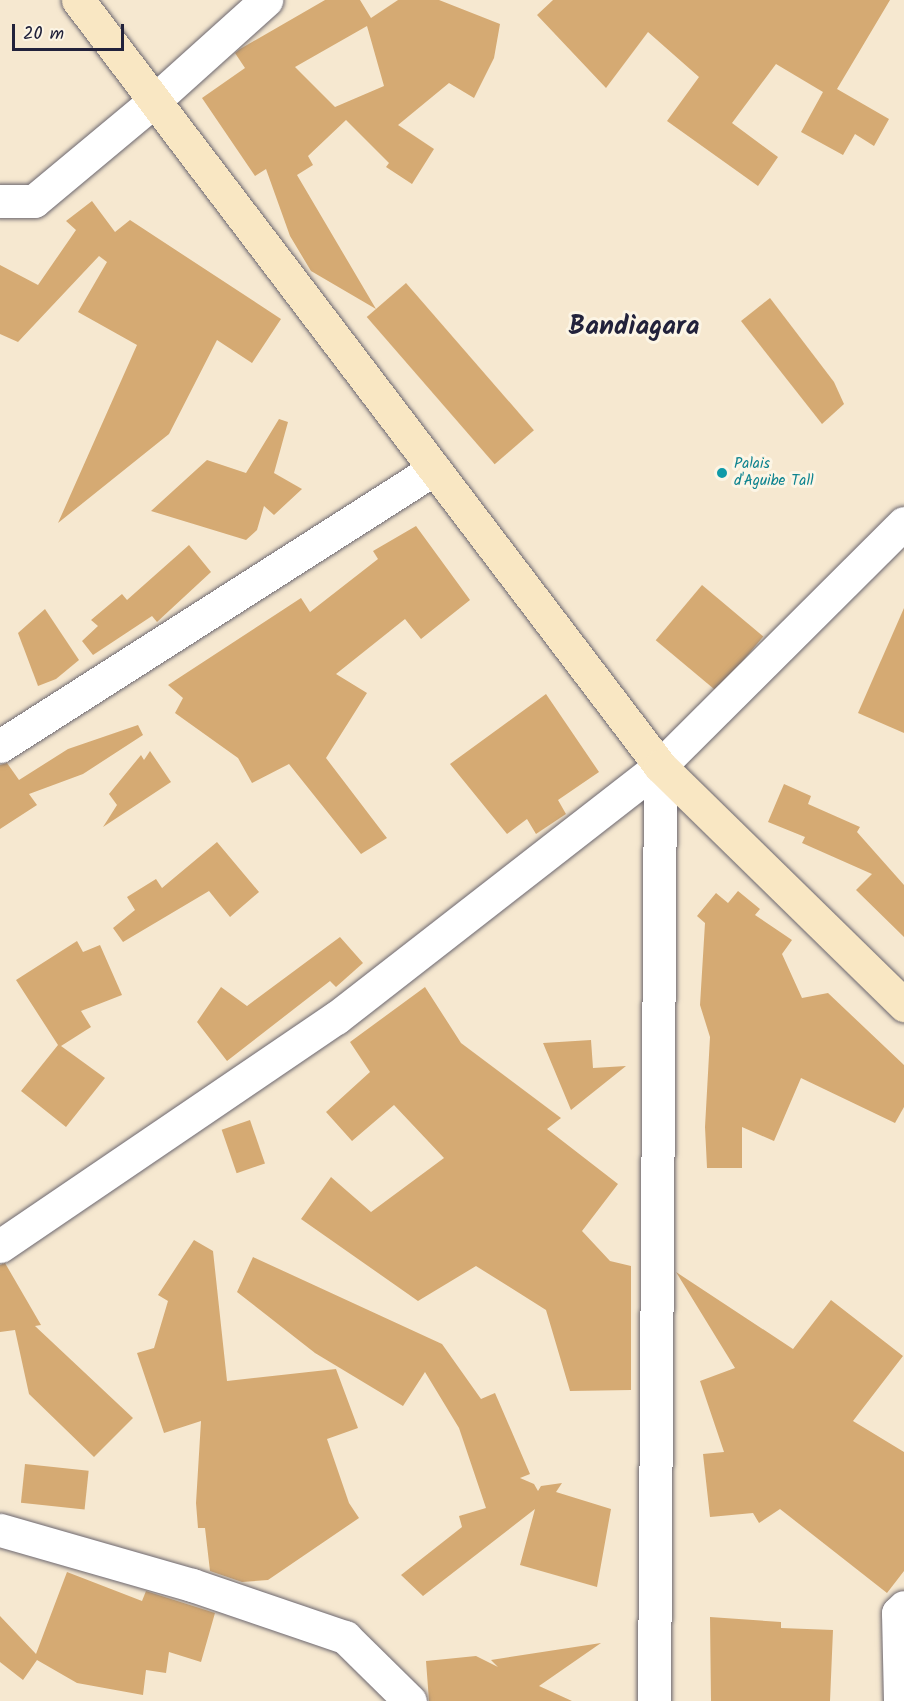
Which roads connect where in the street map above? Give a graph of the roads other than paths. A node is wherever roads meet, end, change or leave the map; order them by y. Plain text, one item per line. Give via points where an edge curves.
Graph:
1 (78, 0) edge
2 (266, 0) edge
3 (154, 101) junction
4 (0, 201) edge
5 (434, 469) junction
6 (901, 530) edge
7 (0, 746) edge
8 (660, 766) junction
9 (904, 1005) edge
10 (0, 1246) edge
11 (0, 1530) edge
12 (904, 1607) edge
13 (410, 1701) edge
14 (654, 1701) edge
15 (900, 1701) edge

1 - 3 main road
2 - 3 street
3 - 4 street via 34,201
3 - 5 main road
5 - 7 street
5 - 8 main road
6 - 8 street
8 - 9 main road
8 - 10 street via 336,1018
8 - 14 street
11 - 13 street via 192,1585 345,1637
12 - 15 street via 898,1613

